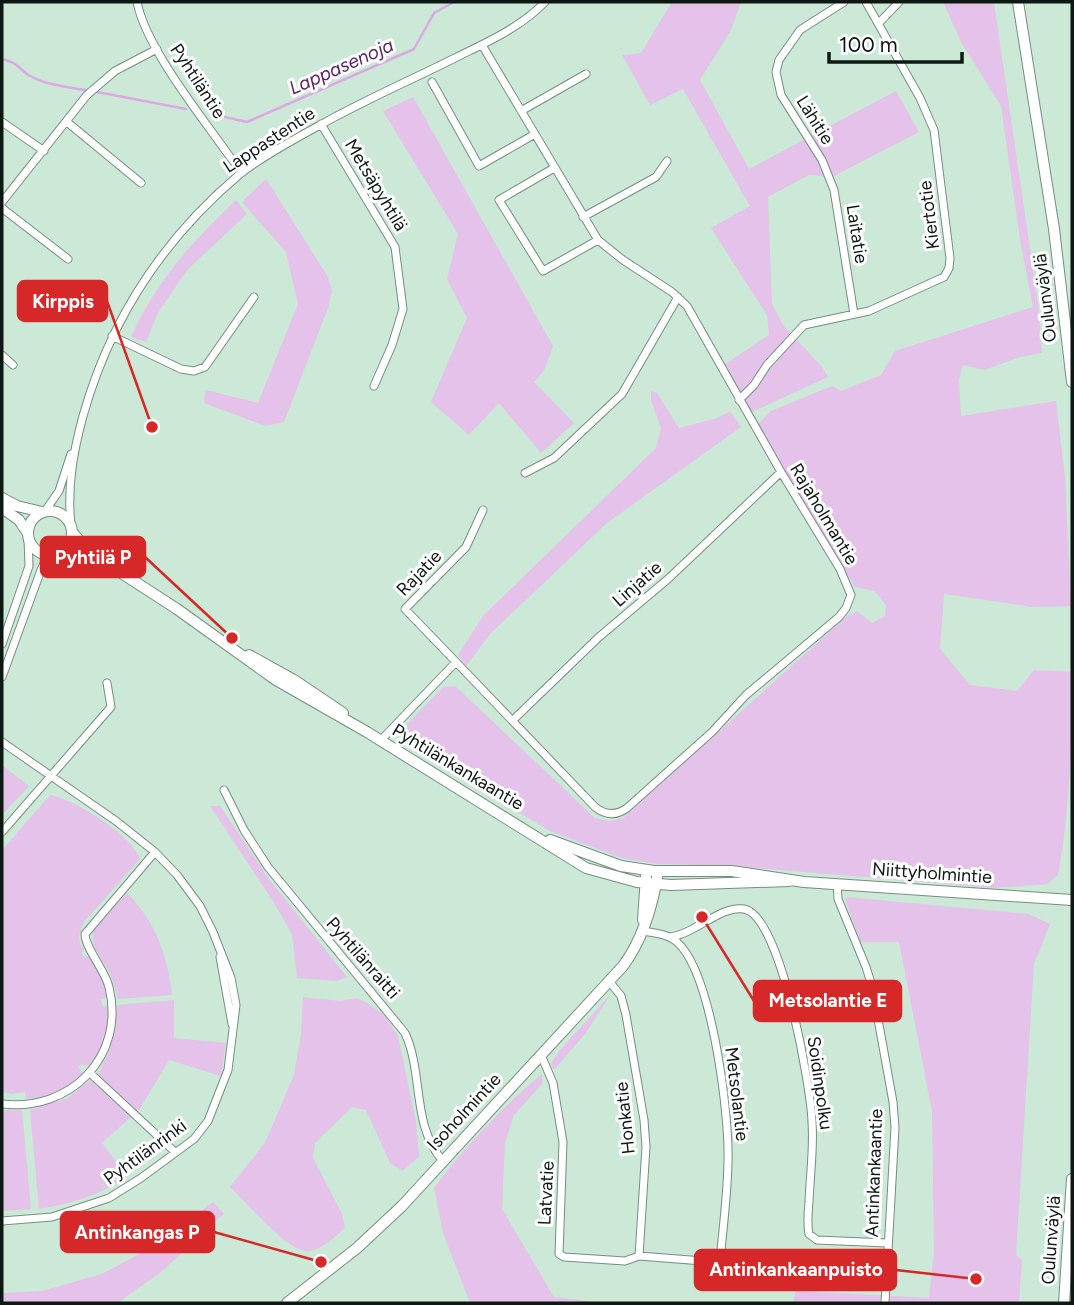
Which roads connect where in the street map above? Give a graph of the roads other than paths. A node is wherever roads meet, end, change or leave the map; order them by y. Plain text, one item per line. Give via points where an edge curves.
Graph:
1 (137, 2) edge
2 (545, 2) edge
3 (844, 2) edge
4 (866, 2) edge
5 (899, 2) edge
6 (1018, 2) edge
7 (879, 23) junction
8 (482, 45) junction
9 (157, 49) junction
10 (586, 74) dead end
11 (432, 82) dead end
12 (521, 111) junction
13 (2, 122) edge
14 (67, 122) junction
15 (321, 124) junction
16 (535, 134) junction
17 (44, 151) junction
18 (822, 160) joint
19 (667, 161) dead end
20 (554, 169) junction
21 (243, 172) junction
22 (141, 183) dead end
23 (2, 202) edge
24 (2, 208) edge
25 (583, 217) junction
26 (598, 240) junction
27 (68, 259) dead end
28 (254, 297) dead end
29 (678, 297) junction
30 (854, 314) junction
31 (112, 336) junction
32 (2, 355) edge
33 (13, 365) dead end
34 (1072, 382) edge
35 (374, 386) dead end
36 (739, 400) junction
37 (79, 430) junction
38 (780, 472) junction
39 (525, 473) dead end
40 (2, 498) edge
41 (2, 508) edge
42 (483, 510) dead end
43 (44, 512) junction
44 (71, 529) junction
45 (28, 535) junction
46 (54, 555) junction
47 (125, 576) junction
48 (2, 644) edge
49 (456, 662) junction
50 (2, 677) edge
51 (107, 683) dead end
52 (513, 720) junction
53 (381, 740) junction
54 (2, 742) edge
55 (50, 777) junction
56 (224, 790) dead end
57 (2, 832) edge
58 (531, 832) junction
59 (155, 852) junction
60 (652, 871) junction
61 (789, 881) junction
62 (650, 883) junction
63 (837, 884) junction
64 (1072, 900) edge
65 (642, 928) junction
66 (670, 937) junction
67 (609, 981) junction
68 (541, 1055) junction
69 (90, 1073) junction
70 (2, 1104) edge
71 (175, 1152) junction
72 (443, 1161) junction
73 (1072, 1179) edge
74 (2, 1222) edge
75 (887, 1243) junction
76 (639, 1256) junction
77 (287, 1303) edge
78 (884, 1303) edge
79 (1064, 1303) edge

1 - 9 street, Pyhtiläntie
2 - 8 street, Lappastentie via 526,20
3 - 18 street, Lähitie via 800,30 776,72 781,95
4 - 7 street, Kiertotie
5 - 7 street
6 - 34 street, Oulunväylä via 1054,229
7 - 30 street, Kiertotie via 934,130 950,258 944,276
8 - 12 street, Rajaholmantie
8 - 15 street, Lappastentie
9 - 14 street via 101,82
9 - 21 street, Pyhtiläntie
10 - 12 street
11 - 16 street via 479,166
12 - 16 street, Rajaholmantie
13 - 17 street
14 - 17 street
14 - 22 street
15 - 21 street, Lappastentie
15 - 35 street, Metsäpyhtilä via 395,247 403,309
16 - 20 street, Rajaholmantie
17 - 23 street
18 - 30 street, Laitatie via 834,190
19 - 25 street via 656,177
20 - 25 street, Rajaholmantie
20 - 26 street via 499,200 543,271
21 - 31 street, Lappastentie via 175,238
24 - 27 street
25 - 26 street, Rajaholmantie
26 - 29 street, Rajaholmantie
28 - 31 street via 205,367 194,372
29 - 36 street, Rajaholmantie
29 - 39 street via 622,394 554,458
30 - 36 street, Kiertotie via 804,325
31 - 37 street, Lappastentie
32 - 33 street
36 - 38 street, Rajaholmantie
37 - 43 street, Lappastentie via 59,491
37 - 44 street, Lappastentie via 69,488
38 - 52 street, Linjatie
38 - 52 street, Rajaholmantie via 848,587 849,600 839,617 746,695 712,732 620,813 608,814 594,807
40 - 43 street
41 - 45 street via 19,520
42 - 49 street, Rajatie via 466,547 405,609
43 - 44 street via 62,515
43 - 45 street via 32,520
44 - 46 street via 68,546
44 - 47 street, Pyhtilänkankaantie via 89,552
45 - 46 street via 38,552
45 - 48 street via 29,566
46 - 47 street, Pyhtilänkankaantie via 77,558
46 - 50 street via 41,569
47 - 53 street, Pyhtilänkankaantie via 227,644 294,680
49 - 52 street, Rajaholmantie
49 - 53 street
51 - 55 street via 111,707
53 - 58 street, Pyhtilänkankaantie
54 - 55 street, Pyhtilänrinki
55 - 57 street
55 - 59 street, Pyhtilänrinki
56 - 72 street, Pyhtilänraitti via 268,867 405,1032 424,1125
58 - 60 street, Pyhtilänkankaantie via 586,855
58 - 62 street, Pyhtilänkankaantie via 586,868
59 - 69 street via 85,934 106,976 113,1008 107,1044
59 - 71 street, Pyhtilänrinki via 200,906 220,953 233,1029 228,1070 214,1109 194,1139
60 - 61 street, Niittyholmintie via 732,871
60 - 62 street
61 - 62 street, Niittyholmintie
61 - 63 street, Niittyholmintie
62 - 65 street
63 - 64 street, Niittyholmintie
63 - 75 street, Antinkankaantie via 838,899 872,986 893,1102
65 - 66 street
65 - 67 street, Isoholmintie via 630,956
66 - 75 street, Soidinpolku via 733,909 755,915 787,982 811,1110 808,1234 817,1240
66 - 76 street, Metsolantie via 686,953 704,989 725,1108 728,1150 722,1251 712,1260
67 - 68 street, Isoholmintie
67 - 76 street, Honkatie via 621,996 626,1015 644,1120
68 - 72 street, Isoholmintie
68 - 76 street, Latvatie via 553,1083 563,1142 559,1254 625,1261
69 - 70 street via 55,1098 18,1106
69 - 71 street
71 - 74 street, Pyhtilänrinki via 122,1191 95,1204 52,1217
72 - 77 street, Isoholmintie via 375,1232
73 - 79 street, Oulunväylä
75 - 78 street, Antinkankaantie

